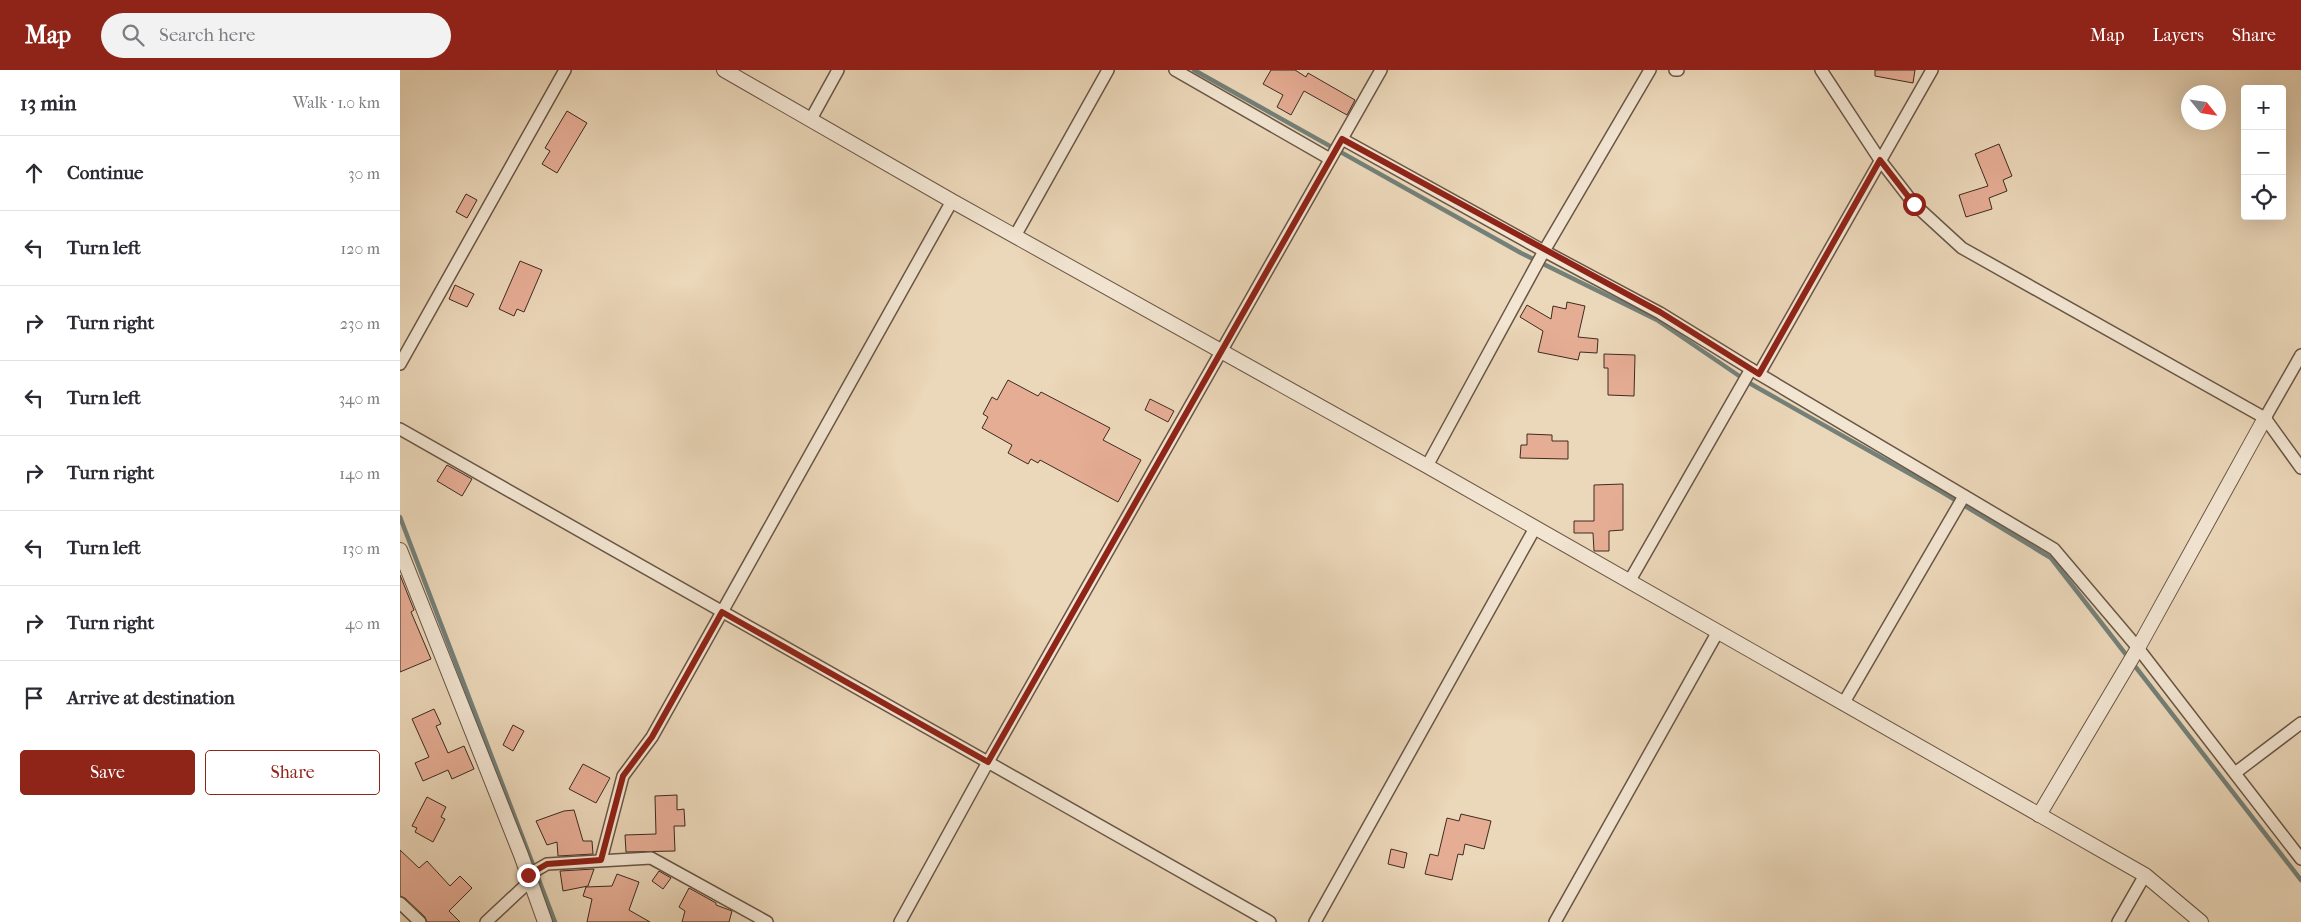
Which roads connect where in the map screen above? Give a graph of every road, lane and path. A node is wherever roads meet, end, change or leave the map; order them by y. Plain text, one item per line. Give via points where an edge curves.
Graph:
1 (565, 70) edge
2 (724, 70) edge
3 (838, 70) edge
4 (1108, 70) edge
5 (1175, 70) edge
6 (1381, 70) edge
7 (1650, 70) edge
8 (1821, 70) edge
9 (1932, 70) edge
10 (811, 119) junction
11 (1342, 139) junction
12 (1330, 159) junction
13 (1880, 160) junction
14 (952, 201) junction
15 (1015, 236) junction
16 (1544, 251) junction
17 (1220, 351) junction
18 (2301, 355) edge
19 (400, 364) edge
20 (1755, 372) junction
21 (2266, 418) junction
22 (400, 429) edge
23 (1427, 466) junction
24 (2301, 468) edge
25 (1964, 496) junction
26 (1535, 528) junction
27 (400, 550) edge
28 (1629, 582) junction
29 (722, 612) junction
30 (1720, 634) junction
31 (2138, 648) junction
32 (1843, 704) junction
33 (2301, 723) edge
34 (988, 762) junction
35 (2235, 773) junction
36 (2039, 815) junction
37 (2301, 859) edge
38 (601, 860) junction
39 (2145, 875) junction
40 (529, 878) junction
41 (400, 903) edge
42 (420, 922) edge
43 (486, 922) edge
44 (545, 922) edge
45 (766, 922) edge
46 (900, 922) edge
47 (1270, 922) edge
48 (1314, 922) edge
49 (1555, 922) edge
50 (2118, 922) edge
51 (2201, 922) edge

1 - 19 street
2 - 10 street
3 - 10 street
4 - 15 street
5 - 12 street
6 - 11 street
7 - 16 street
8 - 13 street
9 - 13 street
10 - 14 street
11 - 12 street
11 - 16 street
12 - 17 street
13 - 20 street
13 - 21 street via 1914,204 1962,248
14 - 15 street
14 - 29 street
15 - 17 street
16 - 20 street via 1660,312
16 - 23 street
17 - 23 street
17 - 34 street
18 - 21 street
20 - 25 street
20 - 28 street
21 - 24 street
21 - 31 street
22 - 29 street
23 - 26 street
25 - 31 street via 2054,549
25 - 32 street
26 - 28 street
26 - 48 street
27 - 40 street
28 - 30 street
29 - 34 street
29 - 38 street via 652,737 623,776
30 - 32 street
30 - 49 street via 1716,635
31 - 35 street
31 - 36 street
32 - 36 street
33 - 35 street
34 - 46 street
34 - 47 street
35 - 37 street
36 - 39 street
38 - 40 street via 547,864
38 - 45 street via 651,858
39 - 50 street
39 - 51 street
40 - 43 street
40 - 44 street
41 - 42 street

